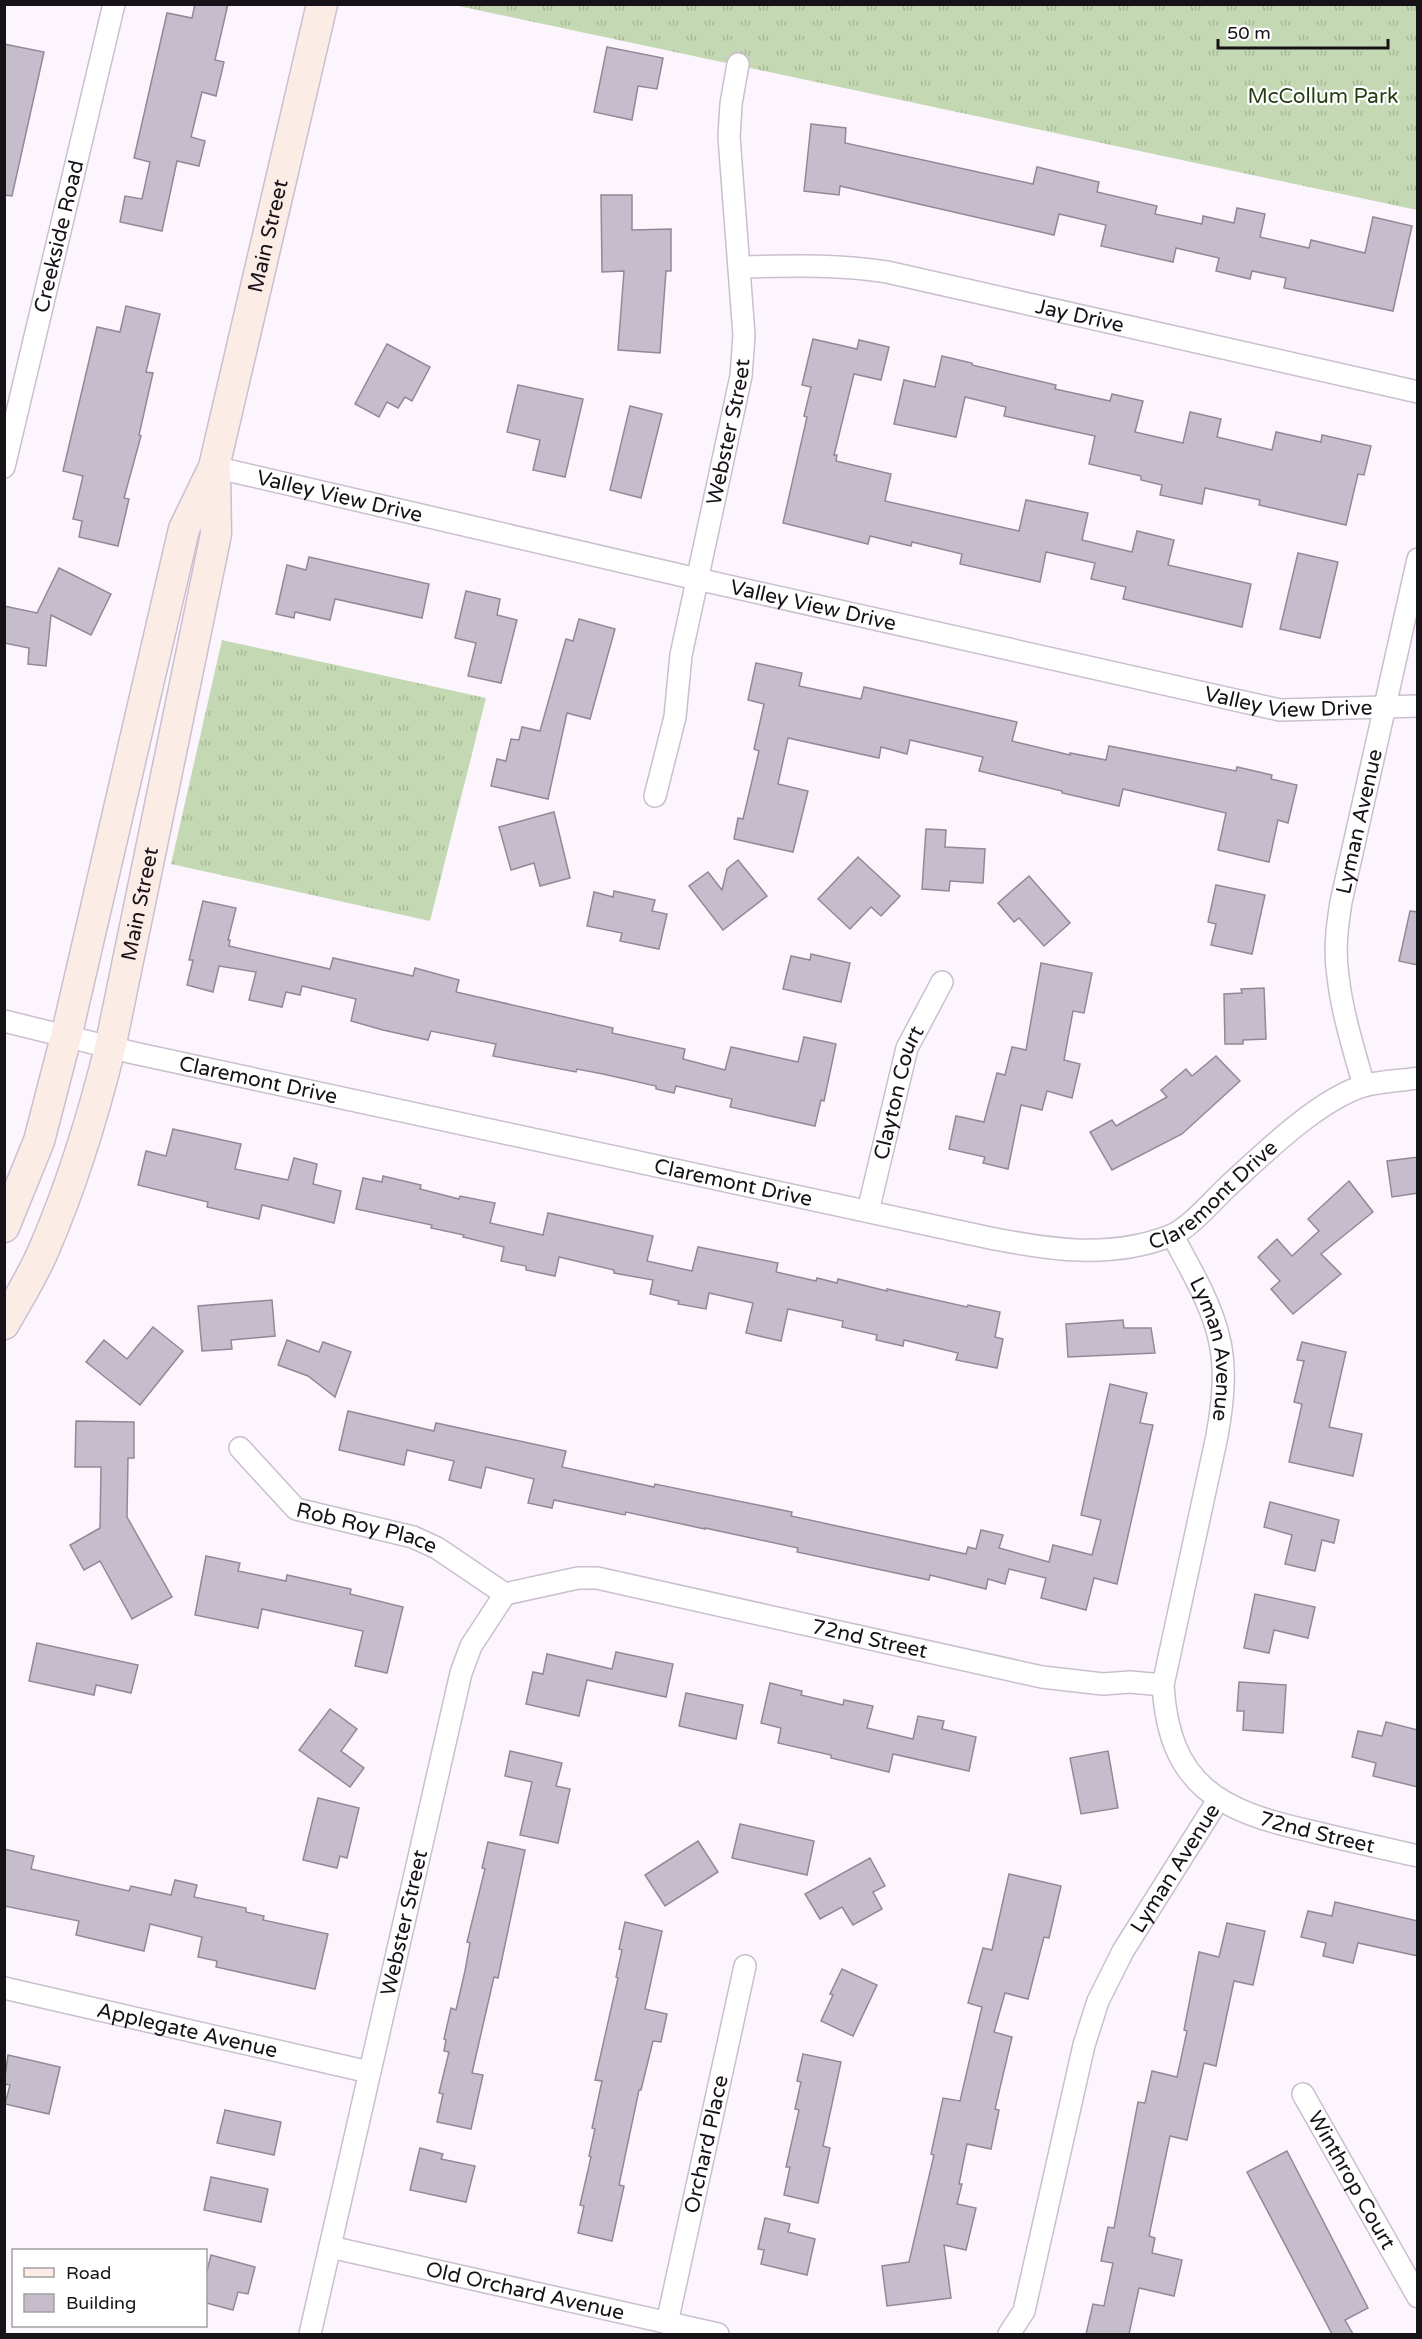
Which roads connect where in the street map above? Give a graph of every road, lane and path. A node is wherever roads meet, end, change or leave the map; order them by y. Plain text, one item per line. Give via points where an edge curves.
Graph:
1 (114, 4) edge
2 (322, 4) edge
3 (738, 64) dead end
4 (739, 267) junction
5 (1418, 392) edge
6 (4, 467) edge
7 (214, 467) junction
8 (1418, 559) edge
9 (697, 579) junction
10 (1418, 706) edge
11 (1384, 708) junction
12 (654, 796) dead end
13 (942, 982) dead end
14 (4, 1022) edge
15 (66, 1037) junction
16 (110, 1047) junction
17 (1418, 1078) edge
18 (1364, 1086) junction
19 (868, 1211) junction
20 (4, 1227) edge
21 (1173, 1236) junction
22 (4, 1324) edge
23 (240, 1448) dead end
24 (506, 1594) junction
25 (1163, 1685) junction
26 (1218, 1800) junction
27 (1418, 1856) edge
28 (745, 1966) dead end
29 (4, 1988) edge
30 (369, 2072) junction
31 (1303, 2094) dead end
32 (330, 2247) junction
33 (1418, 2297) edge
34 (667, 2323) junction
35 (310, 2334) edge
36 (718, 2334) edge
37 (1009, 2334) edge

1 - 6 street, Creekside Road
2 - 7 main road, Main Street
3 - 4 street, Webster Street via 729,137
4 - 5 street, Jay Drive via 812,265 887,272
4 - 9 street, Webster Street via 744,334 741,376
7 - 9 street, Valley View Drive
7 - 15 main road, Main Street via 184,530
7 - 16 main road, Main Street via 216,534
8 - 11 street, Lyman Avenue
9 - 11 street, Valley View Drive via 1280,710
9 - 12 street, Webster Street via 681,655 675,717
10 - 11 street, Valley View Drive
11 - 18 street, Lyman Avenue via 1337,929 1341,999
13 - 19 street, Clayton Court via 908,1048
14 - 15 street, Claremont Drive
15 - 16 street, Claremont Drive
15 - 20 main road, Main Street via 39,1141
16 - 19 street, Claremont Drive
16 - 22 main road, Main Street via 77,1168 45,1250
17 - 18 street, Claremont Drive
18 - 21 street, Claremont Drive via 1336,1100 1285,1136
19 - 21 street, Claremont Drive via 1068,1251 1097,1251
21 - 25 street, Lyman Avenue via 1218,1333 1223,1402
23 - 24 street, Rob Roy Place via 296,1509 413,1537 437,1548
24 - 25 street, 72nd Street via 578,1578 611,1580 1042,1677
24 - 30 street, Webster Street via 471,1646 461,1673
25 - 26 street, Lyman Avenue via 1164,1707 1175,1746 1200,1785
26 - 27 street, 72nd Street via 1271,1822
26 - 37 street, Lyman Avenue via 1123,1951 1098,2001 1084,2045 1024,2311
28 - 34 street, Orchard Place
29 - 30 street, Applegate Avenue
30 - 32 street, Webster Street
31 - 33 street, Winthrop Court
32 - 34 street, Old Orchard Avenue
32 - 35 street, Webster Street
34 - 36 street, Old Orchard Avenue

